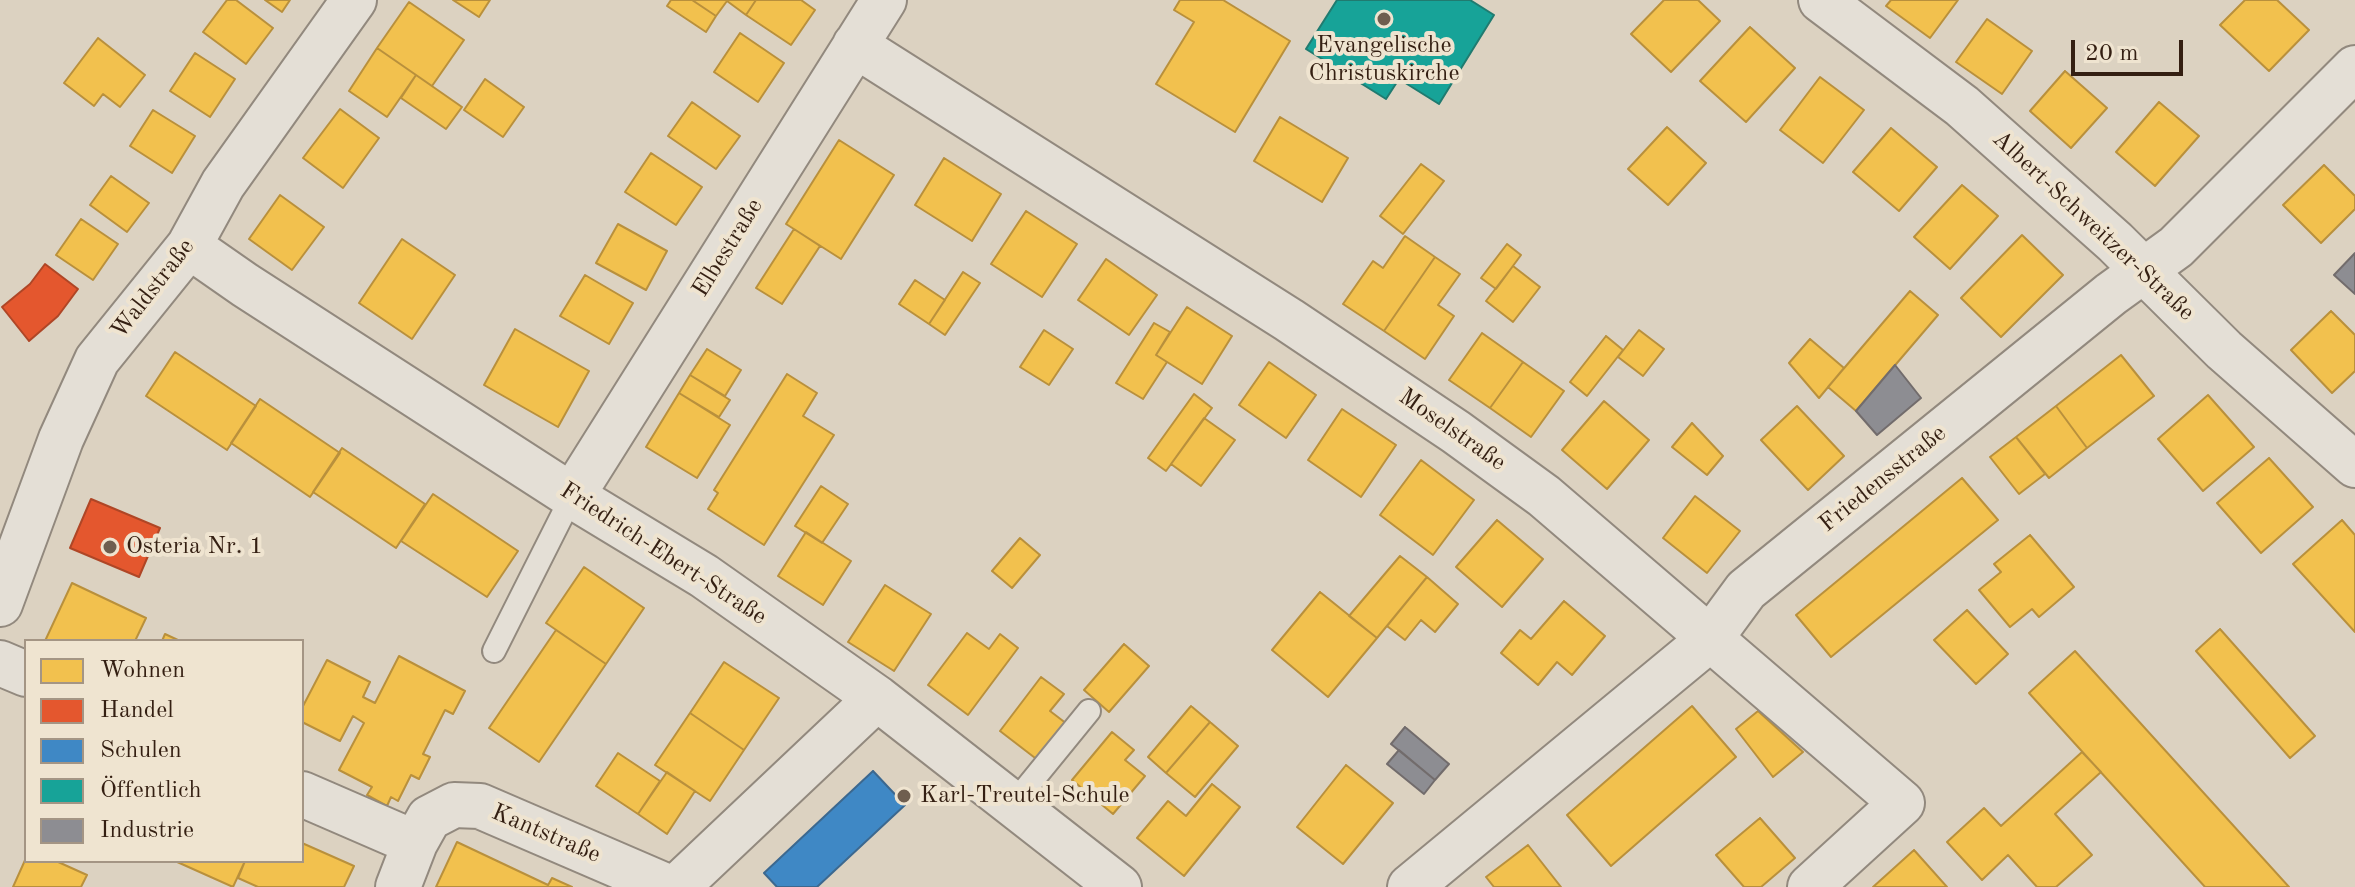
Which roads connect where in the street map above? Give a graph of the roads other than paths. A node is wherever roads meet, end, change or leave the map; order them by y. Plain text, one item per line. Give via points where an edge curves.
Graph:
1 (354, 0) edge
2 (884, 0) edge
3 (1821, 0) edge
4 (855, 45) junction
5 (2355, 68) edge
6 (189, 246) junction
7 (2144, 272) junction
8 (2355, 465) edge
9 (572, 496) junction
10 (0, 604) edge
11 (1710, 639) junction
12 (494, 651) dead end
13 (0, 663) edge
14 (24, 673) edge
15 (877, 698) junction
16 (1089, 711) dead end
17 (304, 795) edge
18 (1014, 803) junction
19 (415, 843) junction
20 (398, 887) edge
21 (668, 887) edge
22 (677, 887) edge
23 (1119, 887) edge
24 (1410, 887) edge
25 (1810, 887) edge

1 - 6 street, Waldstraße via 223,184
2 - 4 street, Elbestraße
3 - 7 street, Albert-Schweitzer-Straße via 1962,106
4 - 9 street, Elbestraße
4 - 11 street, Moselstraße via 1456,432 1544,496
5 - 7 street, Friedensstraße via 2176,247
6 - 9 street, Friedrich-Ebert-Straße
6 - 10 street, Waldstraße via 97,360 61,439
7 - 8 street, Albert-Schweitzer-Straße
7 - 11 street, Friedensstraße via 1746,590
9 - 12 lane
9 - 15 street, Friedrich-Ebert-Straße via 704,576
11 - 24 street, Friedensstraße
11 - 25 street, Moselstraße via 1902,803
13 - 14 street
15 - 18 street, Friedrich-Ebert-Straße
15 - 22 street
16 - 18 lane
17 - 19 street
18 - 23 street, Friedrich-Ebert-Straße
19 - 20 street, Kantstraße
19 - 21 street, Kantstraße via 429,818 454,805 480,806

